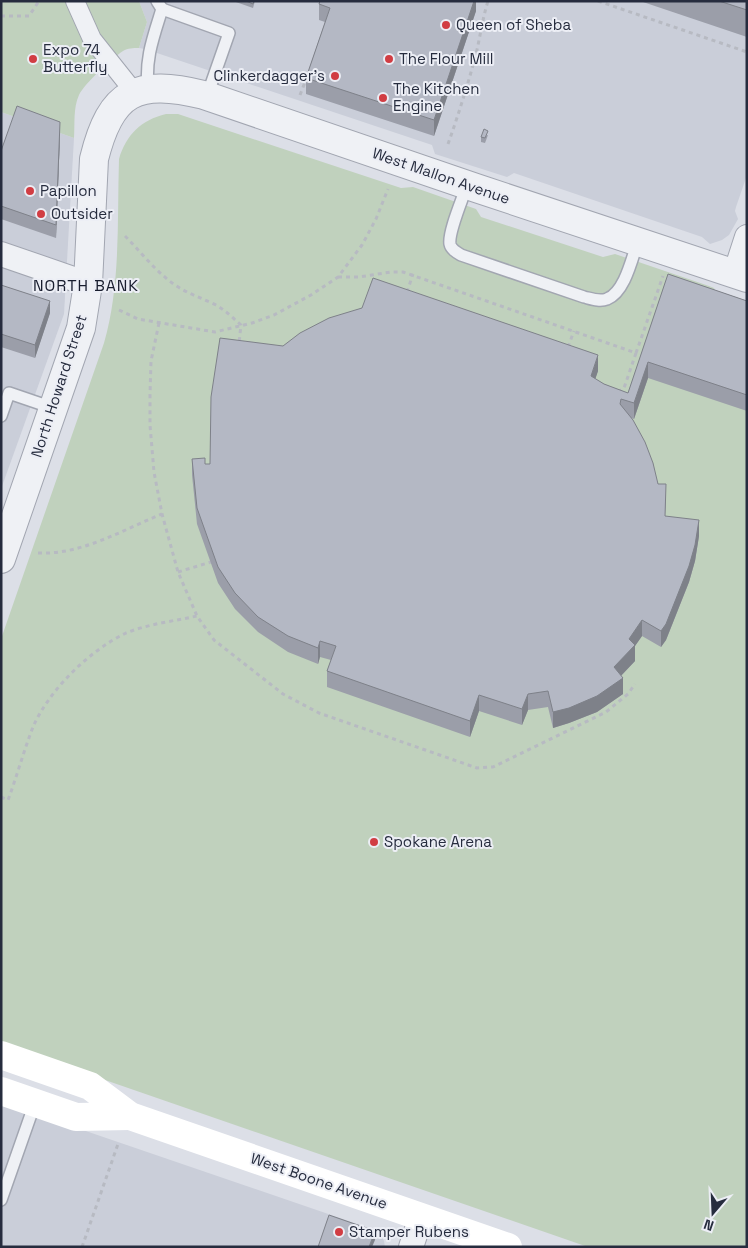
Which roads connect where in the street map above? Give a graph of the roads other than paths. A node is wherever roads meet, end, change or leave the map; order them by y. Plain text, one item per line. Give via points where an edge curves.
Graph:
1 (75, 1) edge
2 (159, 5) edge
3 (141, 91) junction
4 (207, 96) junction
5 (467, 185) junction
6 (747, 237) edge
7 (638, 241) junction
8 (1, 254) edge
9 (741, 276) edge
10 (88, 284) junction
11 (5, 391) edge
12 (53, 408) junction
13 (2, 411) edge
14 (3, 549) edge
15 (1, 1055) edge
16 (1, 1091) edge
17 (35, 1103) junction
18 (130, 1116) junction
19 (1, 1200) edge
20 (422, 1217) junction
21 (411, 1247) edge
22 (508, 1247) edge

1 - 3 street via 92,39
2 - 3 lane
2 - 4 lane via 229,33
3 - 4 street, West Mallon Avenue via 182,90
3 - 10 street, North Howard Street via 124,99 110,113 97,147
4 - 5 street, West Mallon Avenue
5 - 7 street, West Mallon Avenue
5 - 7 lane via 451,234 453,250 584,297 606,300 615,294 622,286
6 - 9 street
7 - 9 street, West Mallon Avenue
8 - 10 street
10 - 12 street, North Howard Street via 81,328
11 - 12 lane
11 - 13 lane
12 - 14 street, North Howard Street
15 - 18 main road, West Boone Avenue via 90,1086
16 - 17 main road, West Boone Avenue
17 - 18 main road, West Boone Avenue via 76,1117
17 - 19 lane
18 - 20 main road, West Boone Avenue
20 - 21 street
20 - 22 main road, West Boone Avenue

